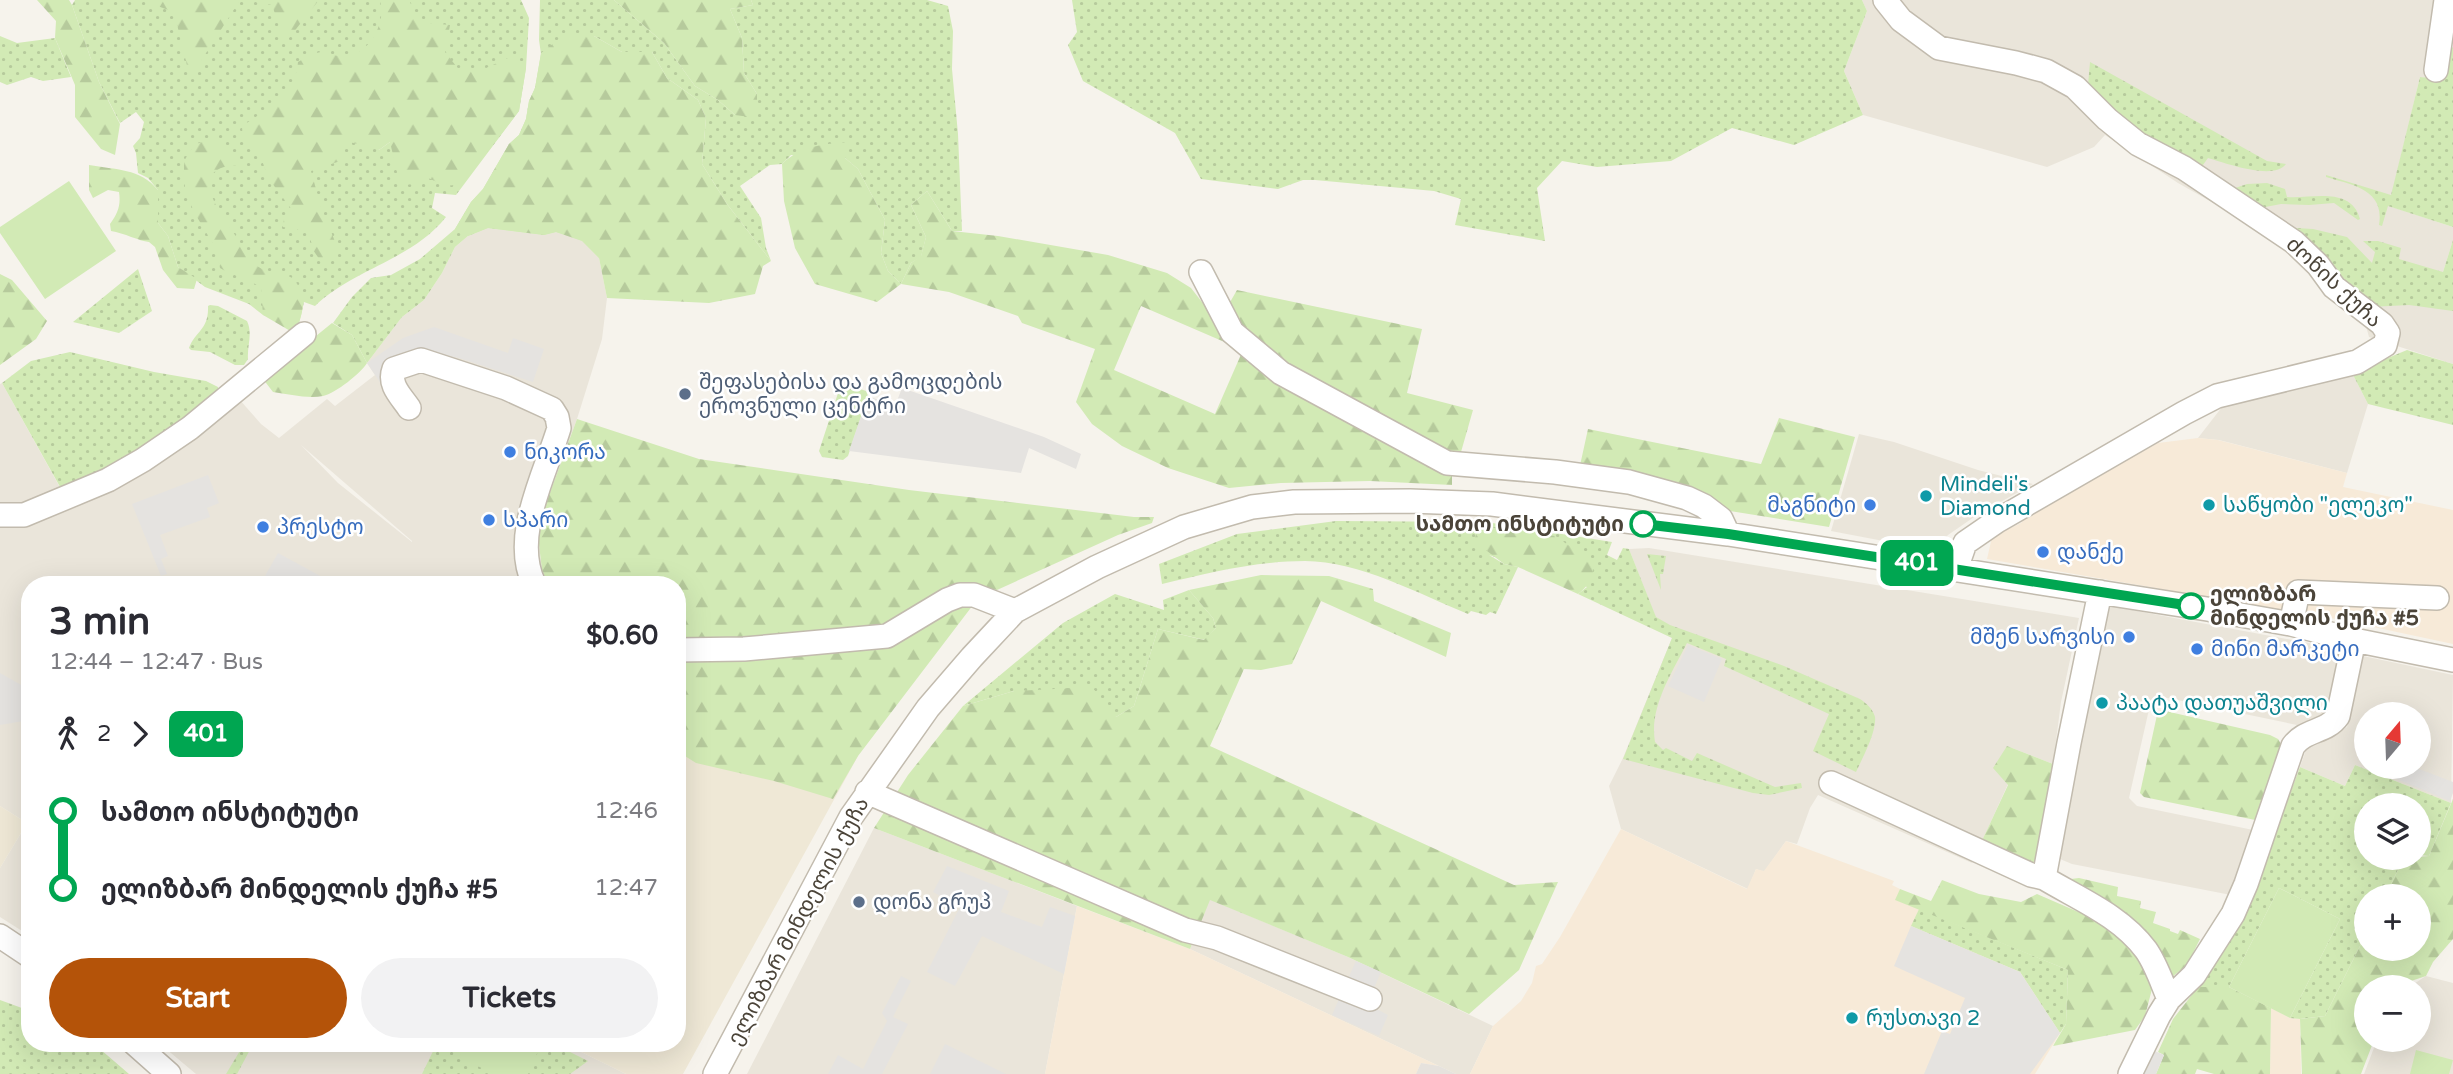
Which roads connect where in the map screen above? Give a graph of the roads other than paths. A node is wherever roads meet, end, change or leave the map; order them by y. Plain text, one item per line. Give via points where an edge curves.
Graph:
1 (1885, 0) edge
2 (2446, 0) edge
3 (2436, 70) dead end
4 (1201, 272) dead end
5 (304, 334) dead end
6 (409, 408) dead end
7 (0, 515) edge
8 (1728, 534) junction
9 (1956, 569) junction
10 (532, 576) edge
11 (2100, 592) junction
12 (2437, 598) dead end
13 (1015, 611) junction
14 (2291, 624) junction
15 (2354, 640) junction
16 (686, 650) edge
17 (2453, 660) edge
18 (1831, 783) dead end
19 (867, 792) junction
20 (2044, 878) junction
21 (0, 936) edge
22 (21, 946) edge
23 (1370, 999) dead end
24 (2169, 999) junction
25 (144, 1052) edge
26 (169, 1074) edge
27 (715, 1074) edge
28 (2130, 1074) edge

1 - 9 street, ძოწის ქუჩა via 1901,20 1938,48 2046,71 2076,87 2138,144 2184,168 2294,242 2334,287 2388,333 2385,345 2357,362 2217,396 2184,413 1997,521 1965,543
2 - 3 street
4 - 8 street via 1233,331 1281,373 1447,463 1629,482 1704,506 1721,519
5 - 7 street via 190,428 143,460 24,515
6 - 10 street via 391,376 394,369 421,360 506,388 552,409 558,417 559,428 526,530
8 - 9 street, ელიზბარ მინდელის ქუჩა
8 - 13 street, ელიზბარ მინდელის ქუჩა via 1492,504 1294,502 1252,508 1185,527
9 - 11 street, ელიზბარ მინდელის ქუჩა
11 - 14 street, ელიზბარ მინდელის ქუჩა
11 - 20 street
12 - 14 street via 2298,592
13 - 16 street via 974,595 960,595 887,636
13 - 19 street, ელიზბარ მინდელის ქუჩა via 928,708
14 - 15 street, ელიზბარ მინდელის ქუჩა
15 - 17 street, ელიზბარ მინდელის ქუჩა
15 - 24 street via 2338,716 2332,725 2299,738 2293,746 2233,914 2194,975
18 - 20 street
19 - 23 street via 1185,930 1217,938
19 - 27 street, ელიზბარ მინდელის ქუჩა
20 - 24 street via 2130,933 2146,951
21 - 22 street
24 - 28 street
25 - 26 street

